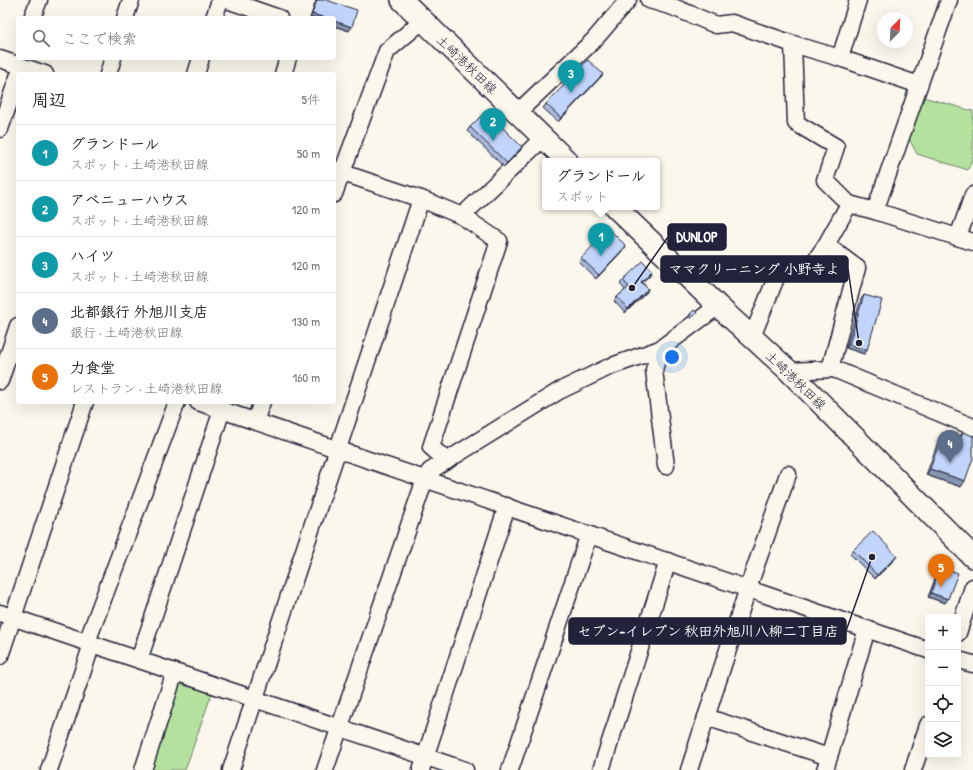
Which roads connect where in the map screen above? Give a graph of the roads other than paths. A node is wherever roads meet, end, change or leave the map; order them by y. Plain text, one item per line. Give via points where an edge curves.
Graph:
1 (39, 0) edge
2 (131, 0) edge
3 (220, 0) edge
4 (227, 0) edge
5 (402, 0) edge
6 (627, 0) edge
7 (649, 0) edge
8 (858, 0) edge
9 (949, 0) edge
10 (674, 4) edge
11 (33, 16) edge
12 (126, 16) edge
13 (215, 16) edge
14 (273, 16) edge
15 (422, 21) junction
16 (793, 44) junction
17 (840, 58) junction
18 (112, 60) edge
19 (200, 60) edge
20 (287, 60) edge
21 (15, 66) edge
22 (38, 72) edge
23 (109, 72) edge
24 (197, 72) edge
25 (284, 72) edge
26 (919, 86) junction
27 (518, 112) junction
28 (0, 129) edge
29 (543, 138) junction
30 (564, 158) edge
31 (338, 171) edge
32 (336, 182) edge
33 (973, 195) edge
34 (421, 199) junction
35 (849, 204) junction
36 (618, 210) edge
37 (876, 211) junction
38 (462, 216) junction
39 (966, 240) edge
40 (826, 245) junction
41 (718, 306) junction
42 (12, 335) edge
43 (752, 337) junction
44 (660, 349) junction
45 (830, 369) junction
46 (788, 371) junction
47 (0, 381) edge
48 (84, 404) edge
49 (176, 404) edge
50 (204, 404) edge
51 (261, 404) edge
52 (222, 410) junction
53 (255, 421) junction
54 (973, 427) edge
55 (338, 449) junction
56 (447, 461) junction
57 (666, 466) dead end
58 (788, 474) dead end
59 (425, 479) junction
60 (507, 506) junction
61 (589, 534) junction
62 (973, 557) edge
63 (668, 562) junction
64 (973, 587) edge
65 (748, 588) junction
66 (6, 615) edge
67 (961, 624) edge
68 (867, 629) junction
69 (89, 643) junction
70 (925, 649) edge
71 (0, 656) edge
72 (139, 660) junction
73 (961, 661) edge
74 (973, 664) edge
75 (175, 672) junction
76 (254, 699) junction
77 (706, 717) junction
78 (340, 728) junction
79 (925, 735) edge
80 (423, 763) edge
81 (827, 764) edge
82 (49, 770) edge
83 (142, 770) edge
84 (231, 770) edge
85 (325, 770) edge
86 (465, 770) edge
87 (510, 770) edge
88 (601, 770) edge
89 (689, 770) edge
90 (914, 770) edge

1 - 11 street
2 - 12 street
3 - 13 street
4 - 14 street
5 - 15 main road, 土崎港秋田線
6 - 27 street via 594,40
7 - 10 street
8 - 17 street
9 - 26 street
10 - 16 street via 716,25 732,23
15 - 27 main road, 土崎港秋田線
15 - 31 street via 387,51
16 - 17 street
16 - 35 street via 796,123 836,147 825,180
17 - 26 street
18 - 23 street
19 - 24 street
20 - 25 street
21 - 22 street
21 - 28 street
26 - 37 street
27 - 29 main road, 土崎港秋田線
29 - 30 main road, 土崎港秋田線
29 - 38 street
31 - 32 street
31 - 34 street
33 - 39 street
34 - 38 street
34 - 55 street
35 - 37 street
35 - 40 street
36 - 41 main road, 土崎港秋田線
37 - 39 street
38 - 56 street via 499,241 431,447
40 - 43 street via 808,271 787,268 778,273
40 - 45 street via 857,268
41 - 43 main road, 土崎港秋田線
41 - 44 street
42 - 47 street
43 - 46 main road, 土崎港秋田線
44 - 56 street via 609,366 559,391
44 - 57 street via 654,370
45 - 46 street
45 - 54 street
46 - 62 main road, 土崎港秋田線
48 - 66 street
49 - 69 street
50 - 52 street
51 - 53 street
52 - 53 street
52 - 72 street
53 - 55 street
55 - 59 street
55 - 76 street
56 - 59 street via 430,471
58 - 65 street
59 - 60 street
59 - 78 street
60 - 61 street
60 - 80 street
61 - 63 street
61 - 87 street
63 - 65 street
63 - 88 street
64 - 67 street
65 - 68 street
65 - 77 street
66 - 69 street
66 - 71 street
68 - 70 street
68 - 81 street
69 - 72 street
69 - 82 street
72 - 75 street
73 - 74 street
75 - 76 street
75 - 83 street
76 - 78 street
76 - 84 street
77 - 81 street
77 - 89 street
78 - 80 street
78 - 85 street
79 - 90 street
80 - 86 street

